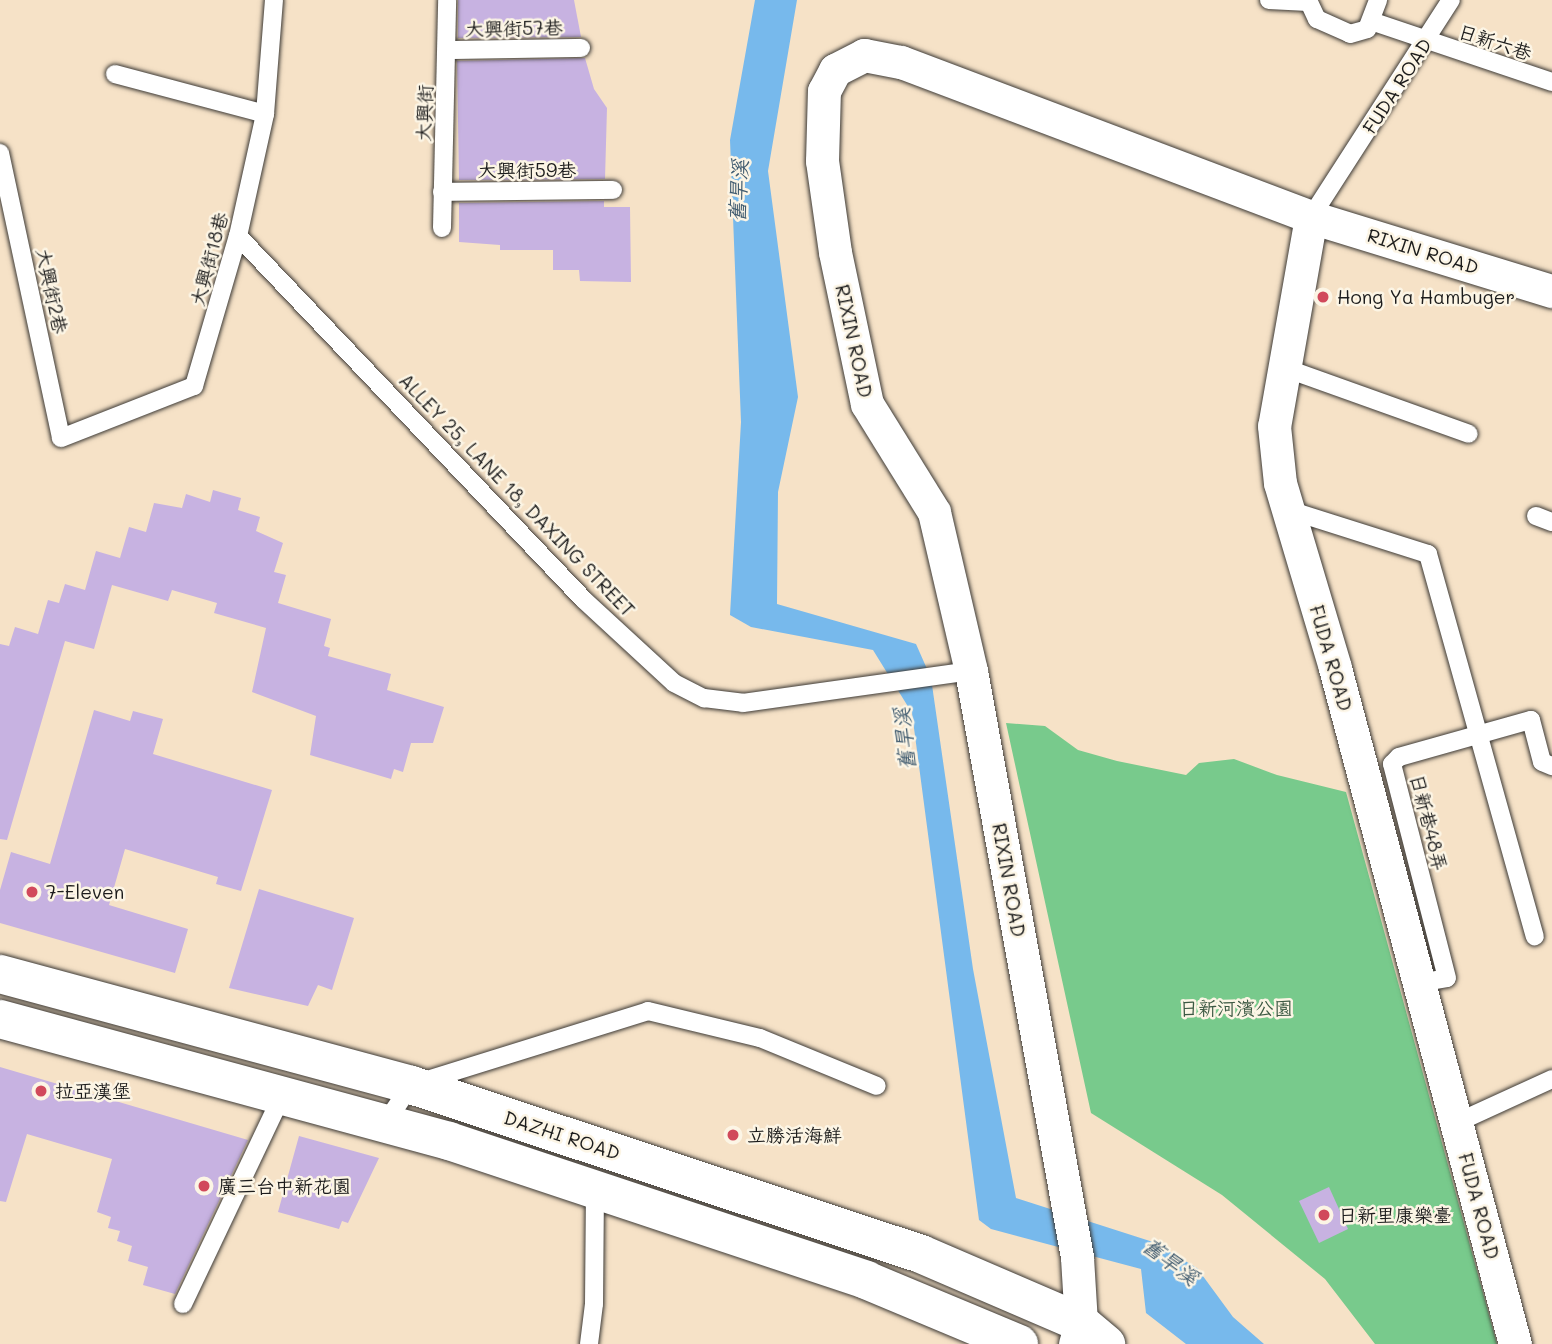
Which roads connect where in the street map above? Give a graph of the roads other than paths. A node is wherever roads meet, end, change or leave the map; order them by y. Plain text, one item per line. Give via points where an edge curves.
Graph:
1 (274, 0) edge
2 (446, 0) edge
3 (1269, 0) edge
4 (1378, 0) edge
5 (1451, 0) edge
6 (1308, 1) edge
7 (1371, 21) junction
8 (1426, 42) junction
9 (581, 48) dead end
10 (447, 50) junction
11 (115, 75) dead end
12 (1552, 82) edge
13 (265, 114) junction
14 (0, 153) edge
15 (613, 190) dead end
16 (442, 192) junction
17 (1311, 217) junction
18 (442, 228) dead end
19 (238, 236) junction
20 (1552, 291) edge
21 (1285, 368) junction
22 (1469, 434) dead end
23 (61, 438) joint
24 (1289, 510) junction
25 (971, 671) junction
26 (1481, 736) junction
27 (1552, 766) edge
28 (1535, 936) dead end
29 (0, 974) edge
30 (1419, 983) junction
31 (0, 1019) edge
32 (1552, 1079) edge
33 (411, 1085) junction
34 (877, 1086) dead end
35 (283, 1093) junction
36 (386, 1122) junction
37 (1456, 1123) junction
38 (595, 1190) junction
39 (183, 1304) dead end
40 (1087, 1337) edge
41 (589, 1344) edge
42 (1019, 1344) edge
43 (1515, 1344) edge

1 - 13 lane, 大興街18巷
2 - 10 lane, 大興街
3 - 6 lane
4 - 7 lane
5 - 8 lane, FUDA ROAD
6 - 7 lane via 1317,19 1350,34 1367,29
7 - 8 lane, 日新六巷
8 - 12 lane, 日新六巷
8 - 17 lane, FUDA ROAD
9 - 10 lane, 大興街57巷
10 - 16 lane, 大興街
11 - 13 lane
13 - 19 lane, 大興街18巷
14 - 23 lane, 大興街2巷
15 - 16 lane, 大興街59巷
16 - 18 lane, 大興街
17 - 20 street, RIXIN ROAD
17 - 21 street, FUDA ROAD
17 - 25 street, RIXIN ROAD via 901,62 864,55 835,70 824,91 820,118 822,161 835,251 867,404 934,512
19 - 23 lane, 大興街18巷 via 194,386
19 - 25 lane, ALLEY 25, LANE 18, DAXING STREET via 584,600 674,683 704,698 743,703
21 - 22 lane
21 - 24 street, FUDA ROAD via 1274,426 1280,483
24 - 26 lane via 1428,554
24 - 30 street, FUDA ROAD
25 - 40 street, RIXIN ROAD via 1077,1257
26 - 27 lane, 日新巷48弄 via 1531,720 1542,762
26 - 28 lane
26 - 30 lane, 日新巷48弄 via 1399,757 1392,764 1447,978
29 - 33 street, DAZHI ROAD
30 - 37 street, FUDA ROAD
31 - 35 street
32 - 37 lane
33 - 34 lane via 648,1011 760,1038
33 - 36 lane
33 - 40 street, DAZHI ROAD via 920,1254
35 - 36 street
35 - 39 lane
36 - 38 street
37 - 43 street, FUDA ROAD
38 - 41 lane
38 - 42 street via 866,1280

